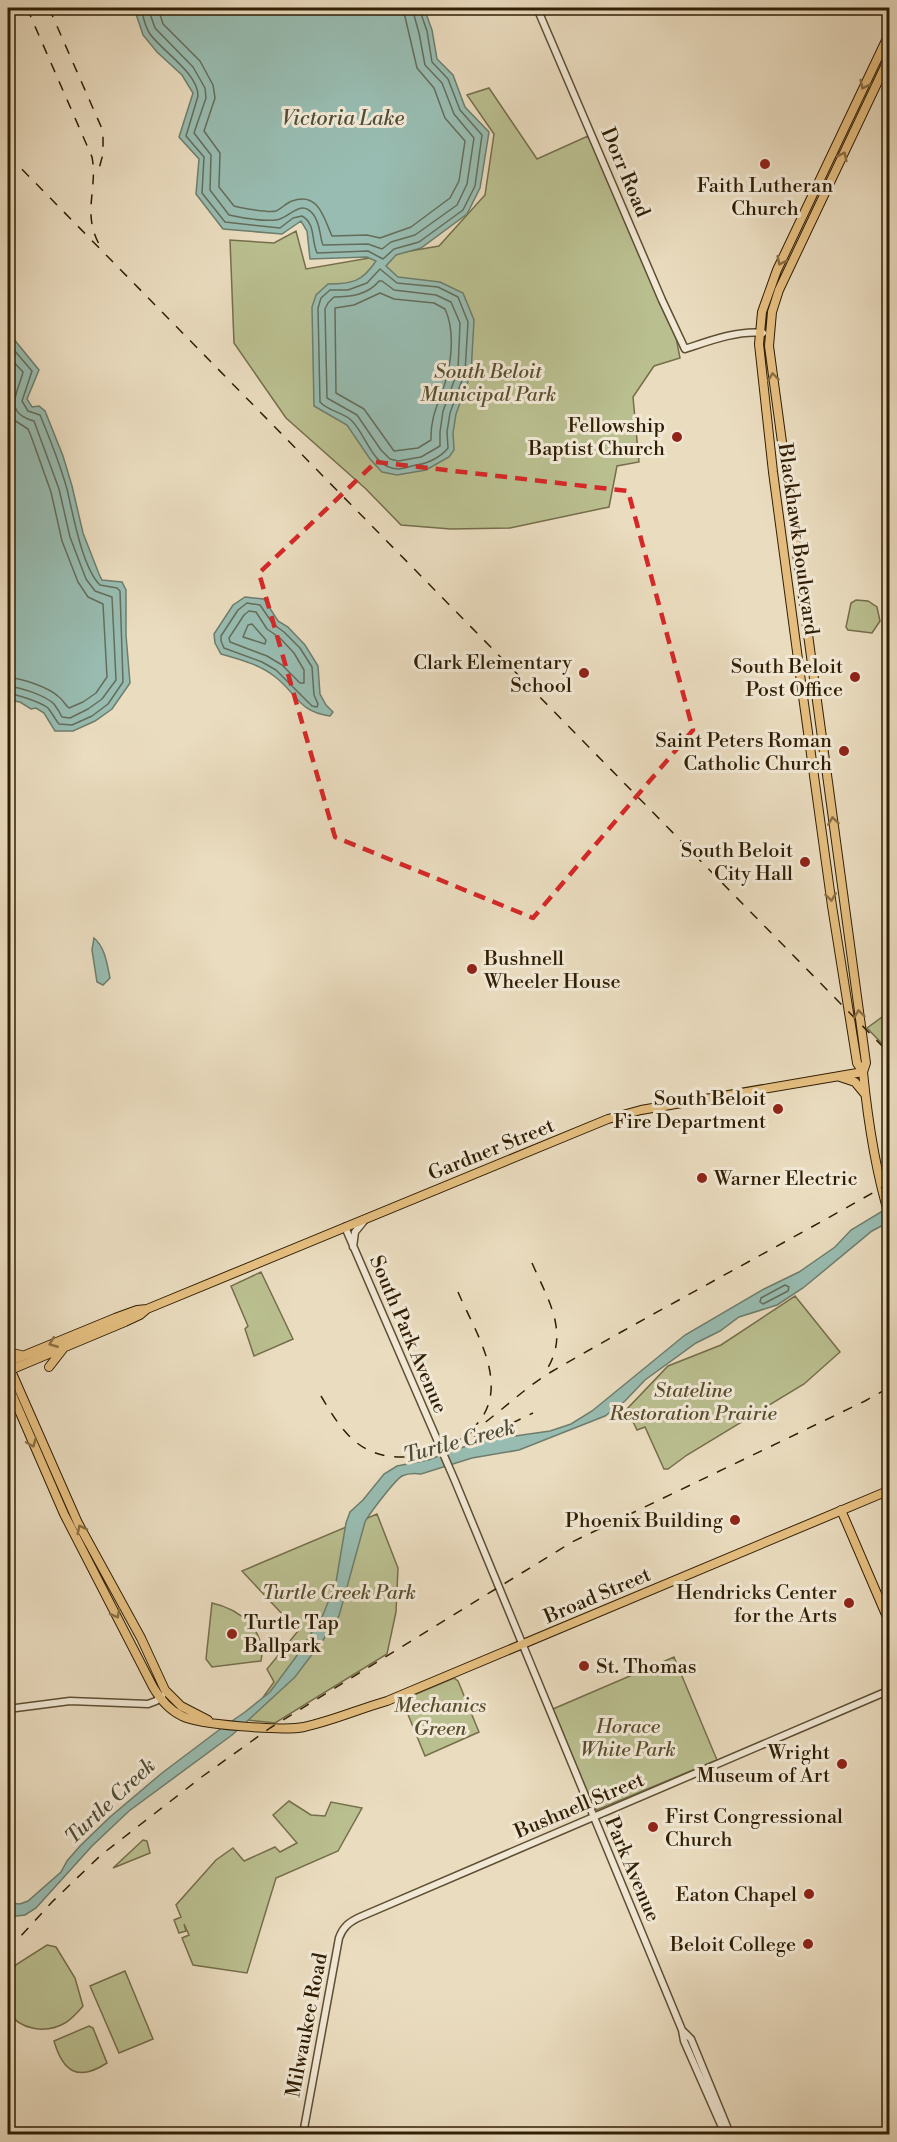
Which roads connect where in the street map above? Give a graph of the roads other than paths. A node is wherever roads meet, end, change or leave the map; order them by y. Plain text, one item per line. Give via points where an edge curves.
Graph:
1 (537, 8) edge
2 (890, 32) edge
3 (890, 56) edge
4 (759, 333) junction
5 (769, 335) junction
6 (863, 1072) junction
7 (839, 1077) junction
8 (866, 1095) junction
9 (367, 1218) junction
10 (890, 1218) edge
11 (345, 1227) junction
12 (353, 1247) junction
13 (147, 1309) junction
14 (64, 1348) junction
15 (8, 1352) edge
16 (24, 1360) junction
17 (35, 1360) junction
18 (8, 1367) edge
19 (10, 1388) edge
20 (457, 1487) joint
21 (890, 1490) edge
22 (842, 1510) junction
23 (890, 1624) edge
24 (522, 1644) junction
25 (165, 1690) junction
26 (890, 1690) edge
27 (158, 1696) junction
28 (8, 1709) edge
29 (218, 1723) junction
30 (594, 1817) junction
31 (348, 1924) joint
32 (682, 2030) junction
33 (303, 2134) edge
34 (725, 2134) edge
35 (730, 2134) edge

1 - 4 street, Dorr Road via 685,349 712,340
2 -> 4 main road, Blackhawk Boulevard via 777,270
5 -> 3 main road, Blackhawk Boulevard via 774,304 787,270
4 - 5 street
4 -> 6 main road, Blackhawk Boulevard via 771,462 832,906 857,1063
6 -> 5 main road, Blackhawk Boulevard via 866,1063
6 - 7 main road, Gardner Street
6 - 8 main road, Blackhawk Boulevard
7 - 8 main road via 855,1082
7 - 9 main road, Gardner Street via 618,1116
8 - 10 main road, Blackhawk Boulevard via 875,1164
9 - 11 main road, Gardner Street
9 - 12 street via 355,1232
11 - 12 street, South Park Avenue
11 - 13 main road, Gardner Street
12 - 20 street, South Park Avenue
13 - 14 main road, Gardner Street
13 -> 16 main road, Gardner Street via 136,1310
14 - 17 main road, Gardner Street
14 - 17 main road via 49,1370
15 - 16 main road
16 - 17 main road, Gardner Street
16 - 18 main road, Gardner Street
16 - 19 main road
18 - 19 main road
25 -> 19 main road
19 -> 27 main road via 64,1514
20 - 24 street, Park Avenue
21 - 22 main road, Broad Street
22 - 23 main road
22 - 24 main road, Broad Street
24 - 29 main road, Broad Street via 404,1694 301,1728
24 - 30 street, Park Avenue
25 - 27 street
25 - 29 main road via 181,1706
26 - 30 street, Bushnell Street
27 - 28 street via 137,1704 70,1701
27 - 29 main road via 181,1716
30 - 31 street, Bushnell Street
30 - 32 street, Park Avenue
31 - 33 street, Milwaukee Road via 339,1938
32 - 34 street, Park Avenue
32 - 35 street, Park Avenue via 691,2039

